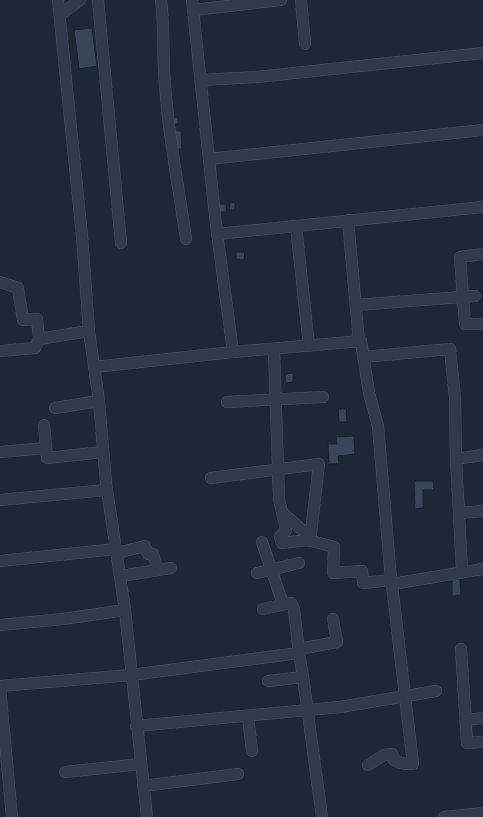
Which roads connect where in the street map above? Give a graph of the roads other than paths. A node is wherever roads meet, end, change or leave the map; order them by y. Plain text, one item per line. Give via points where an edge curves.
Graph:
1 (58, 0) edge
2 (80, 0) edge
3 (98, 0) edge
4 (161, 0) edge
5 (281, 0) edge
6 (301, 0) edge
7 (193, 5) edge
8 (60, 15) junction
9 (305, 44) dead end
10 (483, 53) edge
11 (201, 80) junction
12 (483, 130) edge
13 (209, 159) junction
14 (483, 206) edge
15 (348, 220) junction
16 (296, 226) junction
17 (217, 234) junction
18 (186, 239) dead end
19 (121, 243) dead end
20 (483, 254) edge
21 (0, 282) edge
22 (475, 296) dead end
23 (464, 297) junction
24 (356, 305) junction
25 (483, 324) edge
26 (89, 331) junction
27 (39, 340) junction
28 (359, 342) junction
29 (309, 346) junction
30 (274, 349) junction
31 (0, 351) edge
32 (233, 352) junction
33 (363, 357) junction
34 (94, 367) junction
35 (323, 397) dead end
36 (276, 399) junction
37 (99, 401) junction
38 (228, 402) dead end
39 (55, 408) dead end
40 (44, 425) dead end
41 (46, 448) junction
42 (0, 452) edge
43 (103, 452) junction
44 (483, 455) edge
45 (456, 459) junction
46 (279, 470) junction
47 (211, 478) dead end
48 (106, 490) junction
49 (0, 500) edge
50 (483, 511) edge
51 (283, 513) junction
52 (459, 513) junction
53 (302, 530) dead end
54 (310, 541) junction
55 (262, 542) dead end
56 (117, 551) junction
57 (0, 561) edge
58 (299, 563) dead end
59 (171, 568) dead end
60 (271, 569) junction
61 (483, 569) edge
62 (158, 570) junction
63 (462, 571) junction
64 (257, 573) dead end
65 (121, 576) junction
66 (392, 582) junction
67 (283, 604) junction
68 (263, 609) dead end
69 (125, 610) junction
70 (333, 619) dead end
71 (0, 624) edge
72 (461, 649) dead end
73 (299, 651) junction
74 (131, 675) junction
75 (303, 677) junction
76 (268, 681) dead end
77 (0, 687) edge
78 (436, 691) dead end
79 (405, 695) junction
80 (1, 703) edge
81 (306, 710) junction
82 (248, 716) junction
83 (483, 718) edge
84 (466, 720) junction
85 (136, 726) junction
86 (483, 742) edge
87 (252, 751) dead end
88 (141, 764) junction
89 (368, 765) dead end
90 (65, 772) dead end
91 (238, 774) dead end
92 (144, 786) junction
93 (483, 813) edge
94 (12, 817) edge
95 (147, 817) edge
96 (322, 817) edge
97 (444, 817) edge

1 - 8 street
2 - 8 street
3 - 19 street
4 - 18 street via 171,138
5 - 7 street
6 - 9 street
7 - 11 street
8 - 26 street via 82,229
10 - 11 street via 256,77
11 - 13 street
12 - 13 street
13 - 17 street
14 - 15 street
15 - 16 street
15 - 24 street
16 - 17 street
16 - 29 street
17 - 32 street
20 - 23 street via 460,258
21 - 27 street via 18,288 23,320 37,319
22 - 23 street
23 - 24 street
23 - 25 street via 465,324
24 - 28 street
26 - 27 street
26 - 34 street
27 - 31 street via 34,348
28 - 29 street
28 - 33 street via 361,341
29 - 30 street
30 - 32 street
30 - 36 street
32 - 34 street
33 - 45 street via 450,349 455,398
33 - 66 street via 378,426
34 - 37 street
35 - 36 street
36 - 38 street
36 - 46 street
37 - 39 street
37 - 43 street
40 - 41 street
41 - 42 street
41 - 43 street via 47,458
43 - 48 street
44 - 45 street
45 - 52 street
46 - 47 street
46 - 51 street via 279,499
46 - 54 street via 319,464
48 - 49 street
48 - 56 street
50 - 52 street
51 - 53 street
51 - 54 street via 286,530 280,537 282,543
52 - 63 street
54 - 66 street via 334,547 333,573 362,571 364,583
55 - 60 street
56 - 57 street
56 - 62 street via 145,546 148,554 153,554
56 - 65 street
58 - 60 street
59 - 62 street
60 - 64 street
60 - 67 street
61 - 63 street
62 - 65 street
63 - 66 street
65 - 69 street
66 - 79 street
67 - 68 street
67 - 73 street via 290,603 294,609
69 - 71 street
69 - 74 street
70 - 73 street via 337,642
72 - 84 street
73 - 74 street
73 - 75 street
74 - 77 street
74 - 85 street
75 - 76 street
75 - 81 street
77 - 80 street
78 - 79 street
79 - 81 street via 346,706
79 - 89 street via 413,764 404,765 397,762 392,754 384,755
80 - 94 street
81 - 82 street
81 - 96 street
82 - 85 street
82 - 87 street
83 - 84 street
84 - 86 street via 467,743
85 - 88 street
88 - 90 street
88 - 92 street
91 - 92 street
92 - 95 street
93 - 97 street

